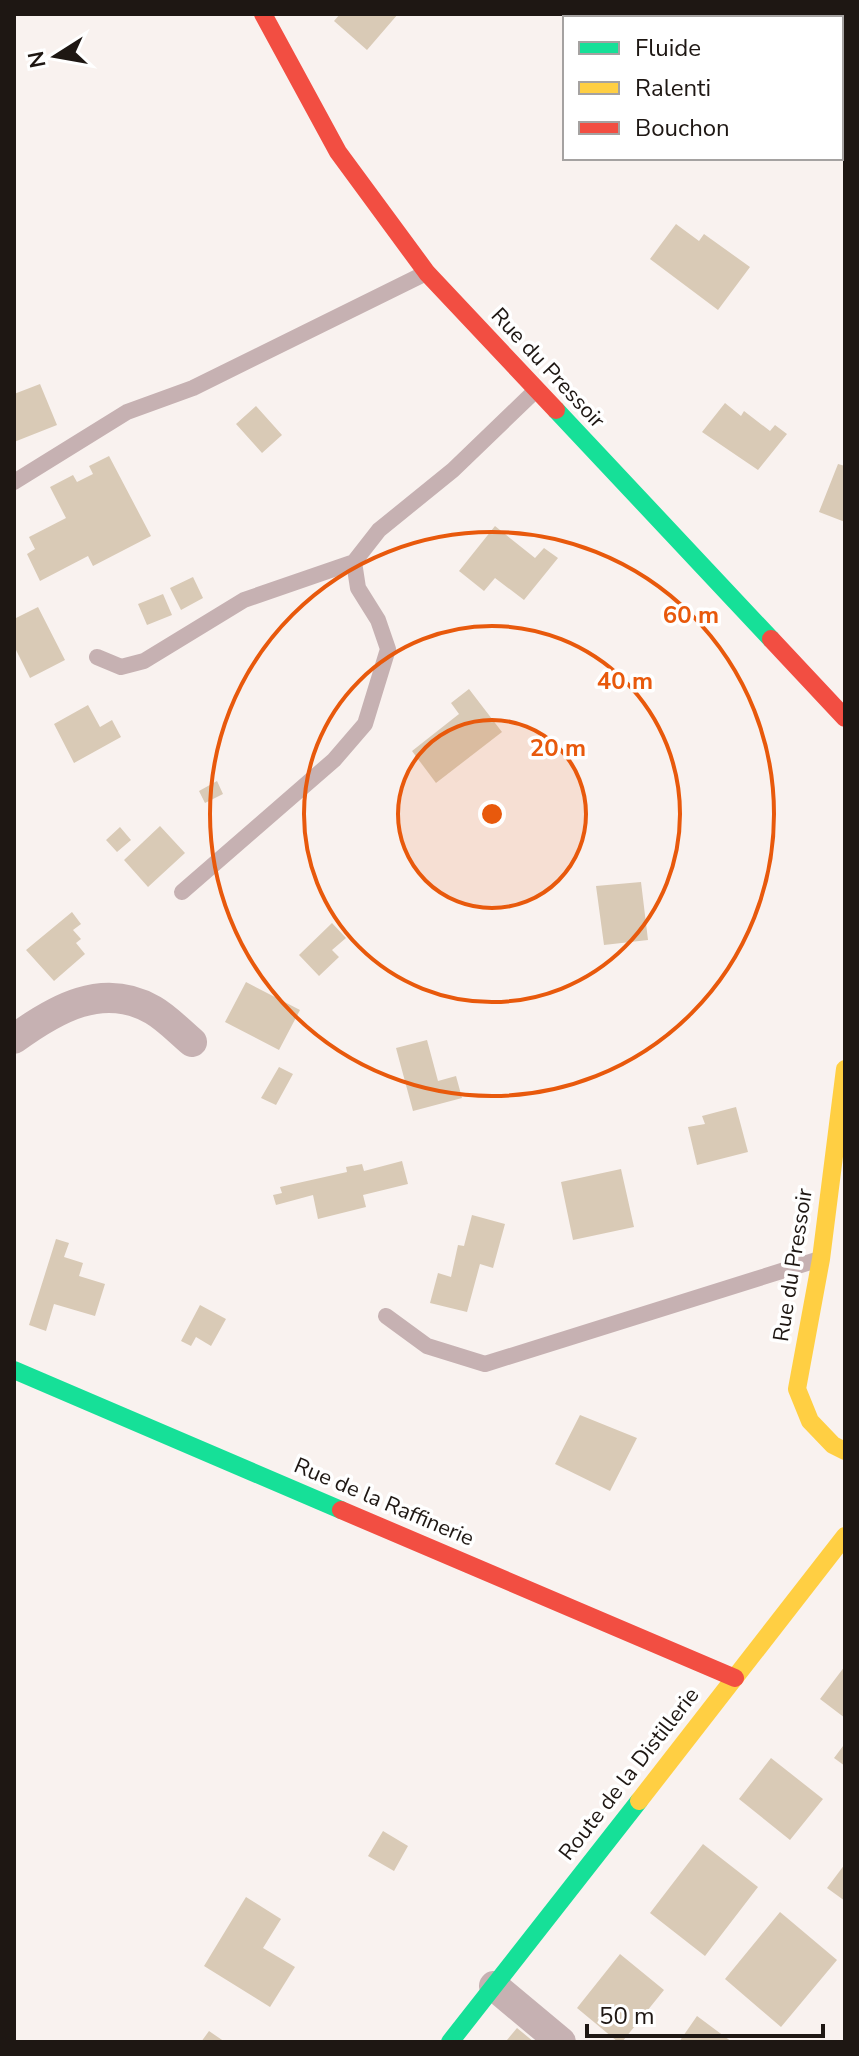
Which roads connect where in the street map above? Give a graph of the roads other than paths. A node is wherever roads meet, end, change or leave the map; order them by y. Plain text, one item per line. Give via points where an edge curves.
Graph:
1 (263, 14) edge
2 (427, 273) junction
3 (535, 391) junction
4 (14, 482) edge
5 (354, 562) junction
6 (97, 657) dead end
7 (845, 718) edge
8 (182, 892) dead end
9 (14, 1039) edge
10 (192, 1042) dead end
11 (845, 1069) edge
12 (843, 1102) edge
13 (821, 1259) junction
14 (386, 1316) dead end
15 (14, 1370) edge
16 (845, 1451) edge
17 (845, 1536) edge
18 (735, 1678) junction
19 (494, 1986) junction
20 (450, 2042) edge
21 (561, 2042) edge

1 - 2 street, Rue du Pressoir via 338,152
2 - 3 street, Rue du Pressoir
2 - 4 lane via 193,388 127,412
3 - 5 lane via 453,470 379,530
3 - 7 street, Rue du Pressoir
5 - 6 lane via 244,600 144,661 121,667
5 - 8 lane via 358,588 388,649 365,724 334,760
9 - 10 street via 41,1019 86,998 99,998 125,999 153,1010
11 - 12 street, Rue du Pressoir
12 - 13 street, Rue du Pressoir
13 - 14 lane via 485,1364 427,1346
13 - 16 street, Rue du Pressoir via 797,1389 810,1421
15 - 18 street, Rue de la Raffinerie
17 - 18 street, Route de la Distillerie
18 - 19 street, Route de la Distillerie
19 - 20 street, Route de la Distillerie
19 - 21 street

